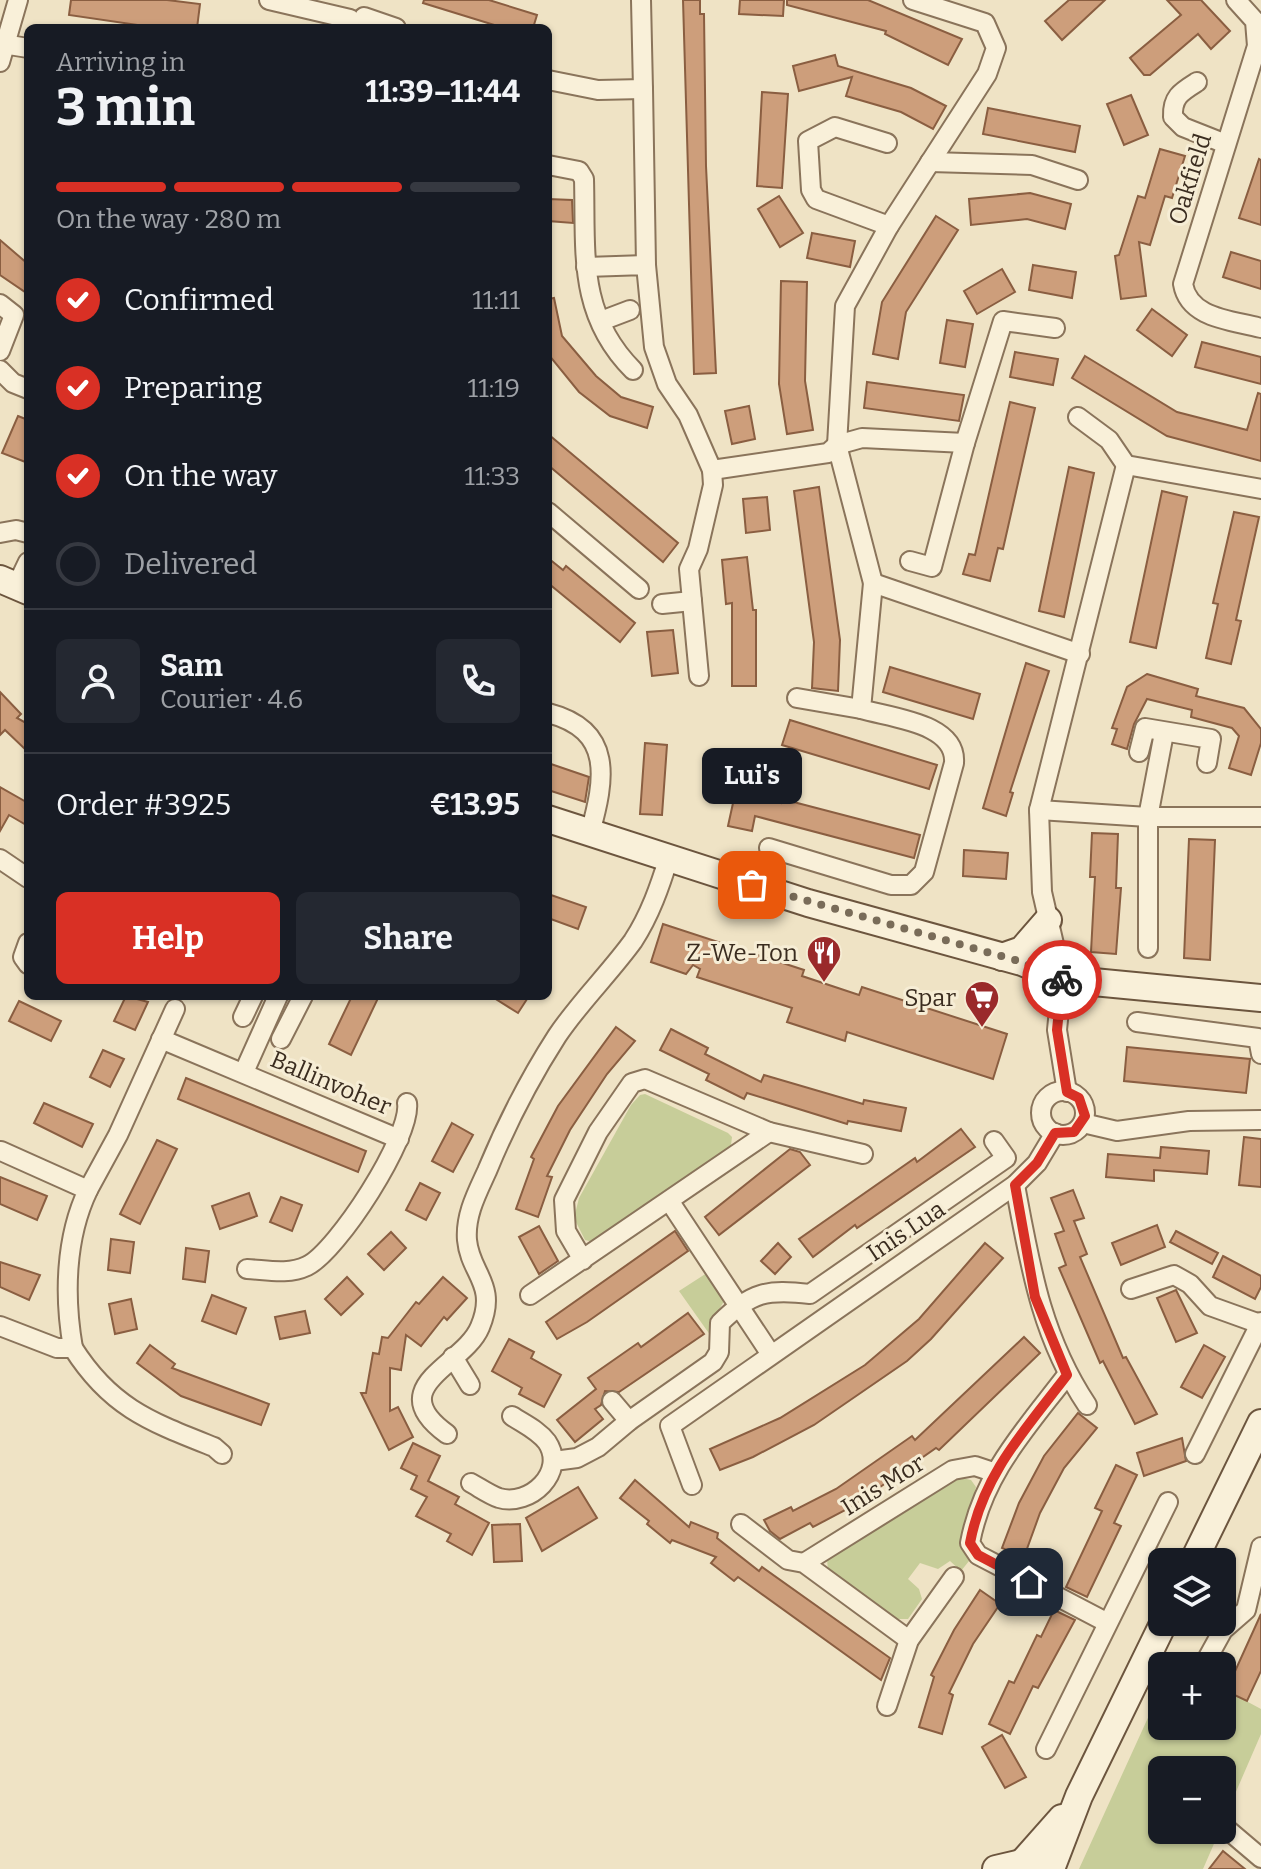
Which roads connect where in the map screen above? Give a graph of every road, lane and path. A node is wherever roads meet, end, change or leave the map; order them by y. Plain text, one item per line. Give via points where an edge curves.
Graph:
1 (18, 0) edge
2 (269, 0) edge
3 (641, 0) edge
4 (913, 0) edge
5 (1236, 0) edge
6 (356, 22) edge
7 (24, 49) edge
8 (1, 53) edge
9 (552, 81) edge
10 (1197, 82) dead end
11 (643, 89) junction
12 (887, 143) dead end
13 (1226, 144) junction
14 (930, 162) junction
15 (552, 166) edge
16 (1078, 180) dead end
17 (889, 226) junction
18 (646, 265) junction
19 (586, 267) junction
20 (0, 304) edge
21 (630, 310) dead end
22 (601, 321) junction
23 (1055, 328) dead end
24 (1261, 328) edge
25 (0, 351) edge
26 (0, 370) edge
27 (633, 370) dead end
28 (24, 387) edge
29 (1078, 417) dead end
30 (965, 443) junction
31 (837, 445) junction
32 (1126, 465) junction
33 (712, 470) junction
34 (1261, 489) edge
35 (552, 515) edge
36 (24, 532) edge
37 (0, 533) edge
38 (910, 561) dead end
39 (873, 583) junction
40 (639, 589) dead end
41 (692, 601) junction
42 (662, 604) dead end
43 (1080, 654) junction
44 (699, 676) dead end
45 (797, 698) dead end
46 (861, 709) junction
47 (552, 715) edge
48 (1164, 733) junction
49 (1139, 752) dead end
50 (1207, 763) dead end
51 (1039, 810) junction
52 (1148, 817) junction
53 (1261, 817) edge
54 (552, 820) edge
55 (590, 833) junction
56 (769, 848) dead end
57 (669, 857) junction
58 (0, 859) edge
59 (24, 873) edge
60 (1048, 920) junction
61 (1148, 948) dead end
62 (1002, 957) junction
63 (1062, 979) junction
64 (1258, 999) edge
65 (251, 1000) edge
66 (276, 1000) edge
67 (301, 1000) edge
68 (175, 1009) dead end
69 (243, 1017) dead end
70 (1137, 1022) dead end
71 (161, 1039) junction
72 (281, 1039) dead end
73 (1261, 1054) edge
74 (244, 1072) junction
75 (1067, 1092) junction
76 (407, 1103) dead end
77 (1261, 1108) edge
78 (1261, 1120) edge
79 (1083, 1123) junction
80 (769, 1132) junction
81 (1055, 1133) junction
82 (399, 1139) junction
83 (994, 1141) dead end
84 (1, 1151) edge
85 (863, 1154) dead end
86 (1015, 1185) junction
87 (88, 1190) junction
88 (670, 1202) junction
89 (583, 1260) junction
90 (247, 1269) dead end
91 (1131, 1289) dead end
92 (530, 1295) dead end
93 (739, 1303) junction
94 (1261, 1323) edge
95 (0, 1326) edge
96 (73, 1348) junction
97 (770, 1353) junction
98 (453, 1357) junction
99 (1067, 1375) junction
100 (470, 1385) dead end
101 (612, 1401) dead end
102 (1087, 1405) dead end
103 (512, 1416) dead end
104 (629, 1421) junction
105 (1261, 1423) edge
106 (447, 1434) dead end
107 (222, 1454) dead end
108 (1195, 1454) dead end
109 (554, 1461) junction
110 (993, 1472) junction
111 (471, 1483) dead end
112 (692, 1485) dead end
113 (1168, 1502) dead end
114 (741, 1524) dead end
115 (1261, 1547) edge
116 (1200, 1548) edge
117 (804, 1563) junction
118 (954, 1577) dead end
119 (1253, 1614) edge
120 (1106, 1622) junction
121 (1157, 1636) edge
122 (909, 1640) junction
123 (1211, 1652) edge
124 (887, 1706) dead end
125 (1046, 1749) dead end
126 (1079, 1796) junction
127 (1236, 1837) edge
128 (1261, 1858) edge
129 (1019, 1867) edge
130 (1051, 1869) edge

1 - 8 street
2 - 6 street
3 - 11 street
4 - 14 street via 985,23 996,48 987,74
5 - 13 street, Oakfield via 1255,21 1258,35
7 - 8 street
9 - 11 street via 598,90
10 - 13 street via 1178,94 1173,117 1183,127
11 - 18 street
12 - 17 street via 835,127 808,141 816,199
13 - 24 street, Oakfield via 1183,284 1185,297 1207,314
14 - 16 street via 1032,165
14 - 17 street
15 - 19 street via 579,171 584,179
17 - 31 street via 845,306
18 - 19 street
18 - 33 street via 654,347 667,384 688,415
19 - 22 street via 586,288
20 - 25 street via 14,315
21 - 22 street
22 - 27 street via 618,355
23 - 30 street via 1003,321
26 - 28 street
29 - 32 street via 1109,440
30 - 31 street via 862,438
30 - 38 street via 932,567
31 - 33 street via 828,453
31 - 39 street
32 - 34 street
32 - 43 street
33 - 41 street via 713,485 689,569
35 - 40 street
36 - 37 street
39 - 43 street
39 - 46 street
41 - 42 street
41 - 44 street
43 - 51 street
45 - 46 street
46 - 56 street via 935,731 954,748 921,877 911,885 891,885
47 - 55 street via 582,726 592,736 601,788
48 - 49 street via 1145,728
48 - 50 street via 1211,739
48 - 52 street
51 - 52 street
51 - 60 street
52 - 53 street
52 - 61 street
54 - 55 street
55 - 57 street
57 - 62 street via 808,903
57 - 98 street via 658,895 634,938 558,1035 500,1138 469,1213 467,1242 487,1300 481,1326
58 - 59 street
60 - 62 street via 1022,950
60 - 63 street
62 - 63 street
63 - 64 street
63 - 75 street via 1057,1030
65 - 69 street
66 - 74 street, Ballinvoher
67 - 72 street, Ballinvoher
68 - 71 street
70 - 73 street via 1258,1038
71 - 74 street, Ballinvoher
71 - 87 street
74 - 82 street, Ballinvoher
75 - 79 street via 1083,1104
75 - 81 street via 1055,1093 1042,1107 1042,1120
76 - 82 street, Ballinvoher via 409,1115
77 - 78 street
78 - 79 street via 1189,1121 1117,1131
79 - 81 street via 1068,1135
80 - 85 street
80 - 88 street
80 - 89 street via 645,1079 632,1083 598,1132 564,1200 566,1231
81 - 86 street, Inis Lua via 1037,1163
82 - 90 street, Ballinvoher via 369,1194 310,1265 290,1272
83 - 93 street, Inis Lua via 1006,1158 810,1294 772,1290
84 - 87 street
86 - 97 street, Inis Lua
86 - 99 street via 1035,1297
87 - 96 street via 69,1254
88 - 89 street
88 - 93 street
89 - 92 street
91 - 94 street via 1174,1275 1210,1306
93 - 97 street
93 - 104 street via 720,1323 719,1352 713,1362
94 - 108 street
95 - 96 street via 57,1348
96 - 107 street via 115,1399 142,1418
97 - 112 street, Inis Lua via 670,1426
98 - 100 street
98 - 106 street via 427,1381 423,1396 432,1423
99 - 102 street
99 - 110 street
101 - 104 street
103 - 109 street via 537,1431
104 - 109 street via 598,1447 577,1458
105 - 116 street
109 - 111 street via 538,1489 519,1499 499,1498
110 - 117 street, Inis Mor via 975,1466 953,1470
110 - 120 street via 972,1528 970,1543 978,1555
113 - 120 street
114 - 117 street via 788,1560
115 - 119 street
117 - 122 street
118 - 122 street
119 - 123 street via 1223,1630
120 - 125 street
121 - 126 street
122 - 124 street
126 - 129 street
126 - 130 street
127 - 128 street

